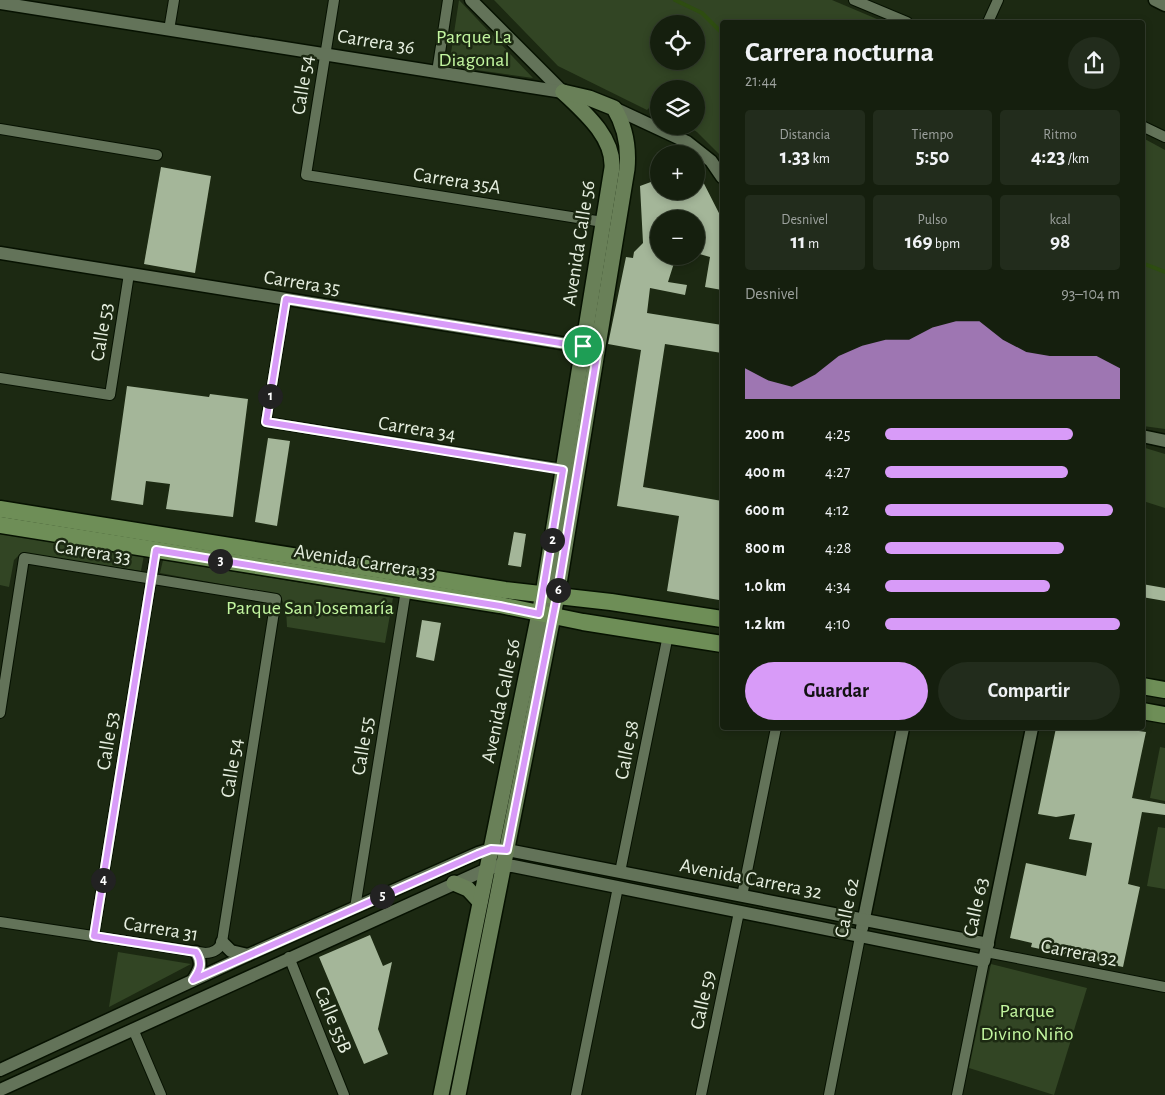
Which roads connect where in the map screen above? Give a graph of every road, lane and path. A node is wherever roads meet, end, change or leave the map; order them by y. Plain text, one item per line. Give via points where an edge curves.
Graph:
1 (174, 0) edge
2 (334, 0) edge
3 (448, 0) edge
4 (471, 0) edge
5 (854, 0) edge
6 (998, 0) edge
7 (1155, 0) edge
8 (0, 3) edge
9 (1165, 5) edge
10 (902, 20) edge
11 (989, 20) edge
12 (168, 30) junction
13 (326, 55) junction
14 (437, 72) junction
15 (563, 92) junction
16 (614, 108) junction
17 (1145, 127) edge
18 (0, 129) edge
19 (1165, 137) edge
20 (157, 155) dead end
21 (720, 174) edge
22 (306, 175) joint
23 (603, 222) junction
24 (0, 253) edge
25 (128, 274) junction
26 (286, 299) junction
27 (590, 348) junction
28 (0, 378) edge
29 (1145, 437) edge
30 (1165, 441) edge
31 (563, 470) junction
32 (0, 508) edge
33 (0, 525) edge
34 (156, 550) junction
35 (152, 579) junction
36 (406, 590) junction
37 (550, 595) junction
38 (276, 599) joint
39 (546, 615) junction
40 (720, 619) edge
41 (668, 635) junction
42 (720, 644) edge
43 (1145, 687) edge
44 (1165, 690) edge
45 (1145, 712) edge
46 (0, 713) edge
47 (1165, 715) edge
48 (776, 730) edge
49 (903, 730) edge
50 (1032, 730) edge
51 (491, 849) junction
52 (507, 850) junction
53 (504, 865) junction
54 (487, 869) junction
55 (620, 872) junction
56 (454, 883) junction
57 (618, 888) junction
58 (742, 896) junction
59 (480, 902) junction
60 (355, 908) junction
61 (739, 912) junction
62 (864, 920) junction
63 (0, 922) edge
64 (94, 936) junction
65 (860, 937) junction
66 (222, 942) junction
67 (196, 952) junction
68 (986, 952) junction
69 (248, 955) junction
70 (290, 957) junction
71 (193, 980) junction
72 (1165, 987) edge
73 (133, 1029) junction
74 (0, 1070) edge
75 (0, 1090) edge
76 (161, 1095) edge
77 (344, 1095) edge
78 (441, 1095) edge
79 (458, 1095) edge
80 (576, 1095) edge
81 (701, 1095) edge
82 (828, 1095) edge
83 (957, 1095) edge

1 - 12 street
2 - 13 street, Calle 54
3 - 14 street
4 - 15 street
5 - 10 street
6 - 11 street
7 - 9 street
8 - 12 street, Carrera 36
12 - 13 street, Carrera 36
13 - 14 street, Carrera 36
13 - 22 street, Calle 54
14 - 15 street, Carrera 36
15 - 16 main road, Carrera 36
15 - 23 main road, Avenida Calle 56 via 594,124 611,153 612,168
16 - 21 street, Carrera 36 via 687,142 711,161
16 - 27 main road, Avenida Calle 56 via 625,134 628,162
17 - 19 street
18 - 20 street
22 - 23 street, Carrera 35A
23 - 27 main road, Avenida Calle 56
24 - 25 street, Carrera 35
25 - 26 street, Carrera 35
25 - 28 street, Calle 53 via 110,395
26 - 27 street, Carrera 35
26 - 31 street, Carrera 34 via 266,422
27 - 31 main road, Avenida Calle 56
27 - 37 main road, Avenida Calle 56
29 - 30 street
31 - 37 main road, Avenida Calle 56
32 - 37 main road, Avenida Carrera 33
33 - 34 main road, Avenida Carrera 33
34 - 35 street, Calle 53
34 - 36 main road, Avenida Carrera 33
35 - 38 street, Carrera 33
35 - 46 street, Carrera 33 via 24,558
35 - 64 street, Calle 53
36 - 39 main road, Avenida Carrera 33
36 - 60 street, Calle 55
37 - 39 main road, Avenida Calle 56
37 - 40 main road, Avenida Carrera 33
38 - 66 street, Calle 54
39 - 41 main road, Avenida Carrera 33
39 - 51 main road, Avenida Calle 56
39 - 52 main road, Avenida Calle 56
41 - 42 main road, Avenida Carrera 33
41 - 55 street, Calle 58
43 - 44 main road
45 - 47 main road
48 - 58 street
49 - 62 street, Calle 62
50 - 68 street, Calle 63
51 - 52 street, Avenida Carrera 32
51 - 54 main road, Avenida Calle 56
51 - 60 street
52 - 53 main road, Avenida Calle 56
52 - 55 street, Avenida Carrera 32
53 - 54 street
53 - 57 street, Avenida Carrera 32
53 - 79 main road, Avenida Calle 56
54 - 56 street
54 - 59 main road, Avenida Calle 56
55 - 58 street, Avenida Carrera 32
56 - 59 main road via 468,889
56 - 70 street
57 - 61 street, Avenida Carrera 32
57 - 80 street
58 - 62 street, Avenida Carrera 32
59 - 78 main road, Avenida Calle 56
60 - 69 street
61 - 65 street, Avenida Carrera 32
61 - 81 street, Calle 59
62 - 65 street, Calle 62
62 - 68 street, Avenida Carrera 32
63 - 64 street, Carrera 31
64 - 67 street, Carrera 31
65 - 68 street, Avenida Carrera 32
65 - 82 street, Calle 62
66 - 67 street, Carrera 31 via 213,952
66 - 69 street via 230,951
67 - 71 street via 201,966
68 - 72 street, Carrera 32
68 - 83 street, Calle 63
69 - 71 street
70 - 73 street
70 - 77 street, Calle 55B
71 - 74 street
73 - 75 street
73 - 76 street

